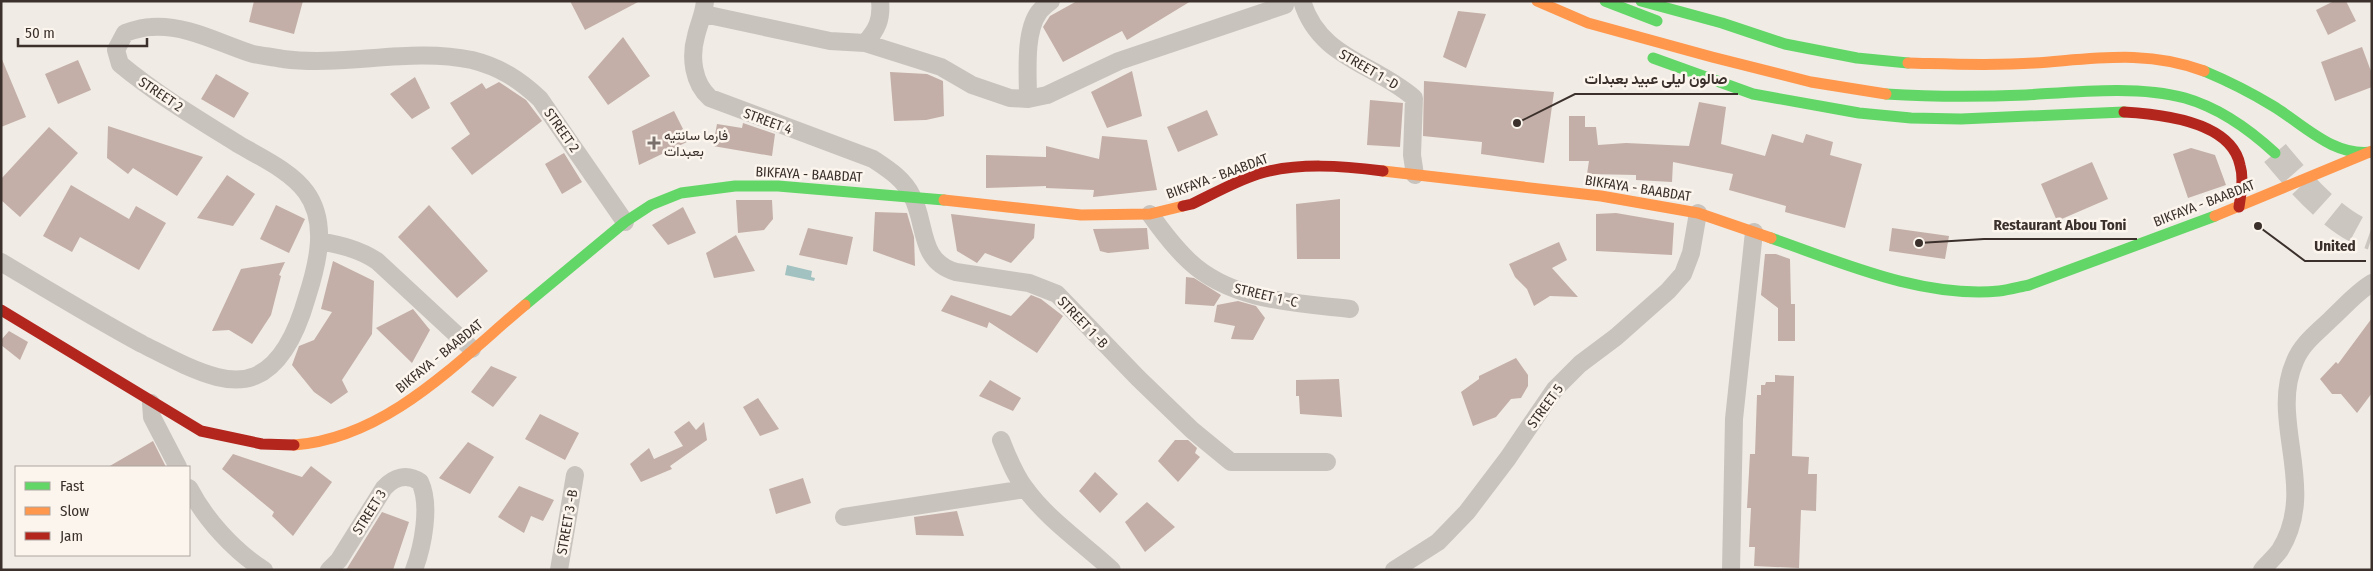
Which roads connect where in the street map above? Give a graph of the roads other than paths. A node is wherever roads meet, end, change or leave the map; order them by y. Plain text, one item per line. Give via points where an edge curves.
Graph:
1 (880, 1) edge
2 (1051, 1) edge
3 (1537, 1) edge
4 (1605, 1) edge
5 (1641, 1) edge
6 (1294, 6) edge
7 (705, 8) edge
8 (1588, 23) junction
9 (1668, 24) dead end
10 (865, 43) junction
11 (1620, 44) dead end
12 (1642, 54) dead end
13 (1028, 99) junction
14 (2369, 152) edge
15 (2275, 153) tunnel mouth
16 (1415, 175) junction
17 (913, 196) junction
18 (2239, 207) junction
19 (1698, 213) junction
20 (1150, 214) junction
21 (625, 222) junction
22 (1754, 232) junction
23 (320, 241) junction
24 (1, 262) edge
25 (2372, 283) edge
26 (1, 310) edge
27 (1350, 310) dead end
28 (472, 349) junction
29 (151, 402) junction
30 (1001, 440) dead end
31 (1327, 462) dead end
32 (177, 466) edge
33 (575, 475) dead end
34 (1025, 489) junction
35 (190, 490) edge
36 (844, 517) dead end
37 (264, 570) edge
38 (329, 570) edge
39 (414, 570) edge
40 (559, 570) edge
41 (1112, 570) edge
42 (1394, 570) edge
43 (1731, 570) edge
44 (2262, 570) edge

1 - 10 street via 876,32
2 - 13 street via 1039,11 1033,24 1029,43
3 - 8 main road
4 - 9 main road
5 - 14 main road via 1786,44 1857,58 1907,63 1987,64 2106,56 2182,63 2232,82 2320,139 2338,147
6 - 13 street via 1119,61 1047,95
6 - 16 street, STREET 1 -D via 1338,53 1414,98 1412,155
7 - 10 street via 830,41
7 - 17 street, STREET 4 via 696,37 694,65 696,81 706,94 722,104 873,159 892,172
8 - 11 main road
8 - 15 main road via 1811,82 1882,94 1960,98 2126,90 2185,98 2228,116 2250,130
10 - 13 street via 941,67 972,85 1010,98
12 - 18 main road via 1752,93 1895,117 2027,117 2125,111 2174,117 2214,132 2235,148 2240,160 2242,189
14 - 18 main road, BIKFAYA - BAABDAT
16 - 19 main road, BIKFAYA - BAABDAT via 1601,196
16 - 20 main road, BIKFAYA - BAABDAT via 1339,166 1280,169 1239,181 1192,204
17 - 20 main road, BIKFAYA - BAABDAT via 1081,215
17 - 21 main road, BIKFAYA - BAABDAT via 778,186 707,188 681,193 651,205
17 - 31 street, STREET 1 -B via 928,246 938,264 956,272 1029,283 1057,294 1138,378 1231,462
18 - 22 main road, BIKFAYA - BAABDAT via 2029,285 1999,291 1932,288 1881,276
19 - 22 main road, BIKFAYA - BAABDAT
19 - 42 street, STREET 5 via 1691,253 1683,274 1668,291 1580,364 1555,389 1467,512 1438,542
20 - 27 street, STREET 1 -C via 1190,262 1236,290 1279,301
21 - 23 street, STREET 2 via 540,99 514,77 489,65 430,56 344,61 285,59 255,54 166,27 126,33 116,50 120,64 299,183 313,202
21 - 28 main road, BIKFAYA - BAABDAT
22 - 43 street via 1734,419
23 - 24 street, STREET 2 via 300,319 284,350 268,368 239,380 219,377 166,356
23 - 28 street via 348,247 372,258
25 - 44 street via 2352,298 2303,347 2295,360 2286,404 2294,459 2296,493 2293,517 2280,550
26 - 29 main road, BIKFAYA - BAABDAT
28 - 29 main road, BIKFAYA - BAABDAT via 383,419 333,441 306,446 282,447 229,439 201,431
29 - 32 street via 152,417
30 - 34 street
33 - 40 street, STREET 3 -B
34 - 36 street
34 - 41 street
35 - 37 street via 218,529 251,562
38 - 39 street, STREET 3 via 339,560 384,488 390,481 406,476 420,482 426,504 419,557

